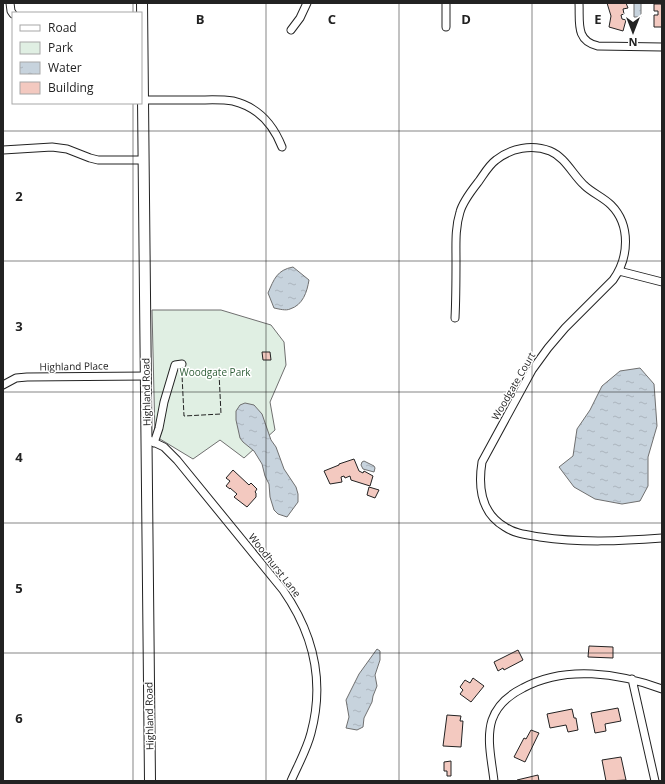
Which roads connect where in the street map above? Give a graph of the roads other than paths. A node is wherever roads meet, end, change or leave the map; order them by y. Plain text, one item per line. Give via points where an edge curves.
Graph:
1 (142, 3) edge
2 (308, 3) edge
3 (446, 3) edge
4 (580, 3) edge
5 (142, 25) edge
6 (446, 27) dead end
7 (291, 30) dead end
8 (662, 47) edge
9 (143, 100) junction
10 (282, 147) dead end
11 (3, 150) edge
12 (144, 160) junction
13 (619, 272) junction
14 (662, 282) edge
15 (456, 318) dead end
16 (182, 364) dead end
17 (146, 376) junction
18 (3, 385) edge
19 (150, 441) junction
20 (662, 538) edge
21 (632, 679) junction
22 (662, 689) edge
23 (150, 781) edge
24 (291, 781) edge
25 (494, 781) edge
26 (655, 781) edge

1 - 5 street, Highland Road
2 - 7 street
3 - 6 street
4 - 8 street via 582,35 585,41 592,45
5 - 9 street, Highland Road
9 - 10 street via 218,100 239,103 269,122
9 - 12 street, Highland Road
11 - 12 street via 52,147 67,149 98,160
12 - 17 street, Highland Road
13 - 14 street
13 - 15 street via 626,242 622,221 617,212 584,185 551,151 538,147 517,149 496,160 460,210 456,229
13 - 20 street, Woodgate Court via 565,328 532,370 482,462 480,487 482,499 488,510 504,527 514,532 556,540 587,542
16 - 19 street via 175,365 164,402 160,428
17 - 18 street, Highland Place via 27,377 16,378
17 - 19 street, Highland Road
19 - 23 street, Highland Road
19 - 24 street, Woodhurst Lane via 164,447 177,460 283,590 304,626 315,665 317,699 311,734
21 - 22 street
21 - 25 street via 582,674 564,675 546,678 514,692 504,700 492,720 490,744
21 - 26 street

